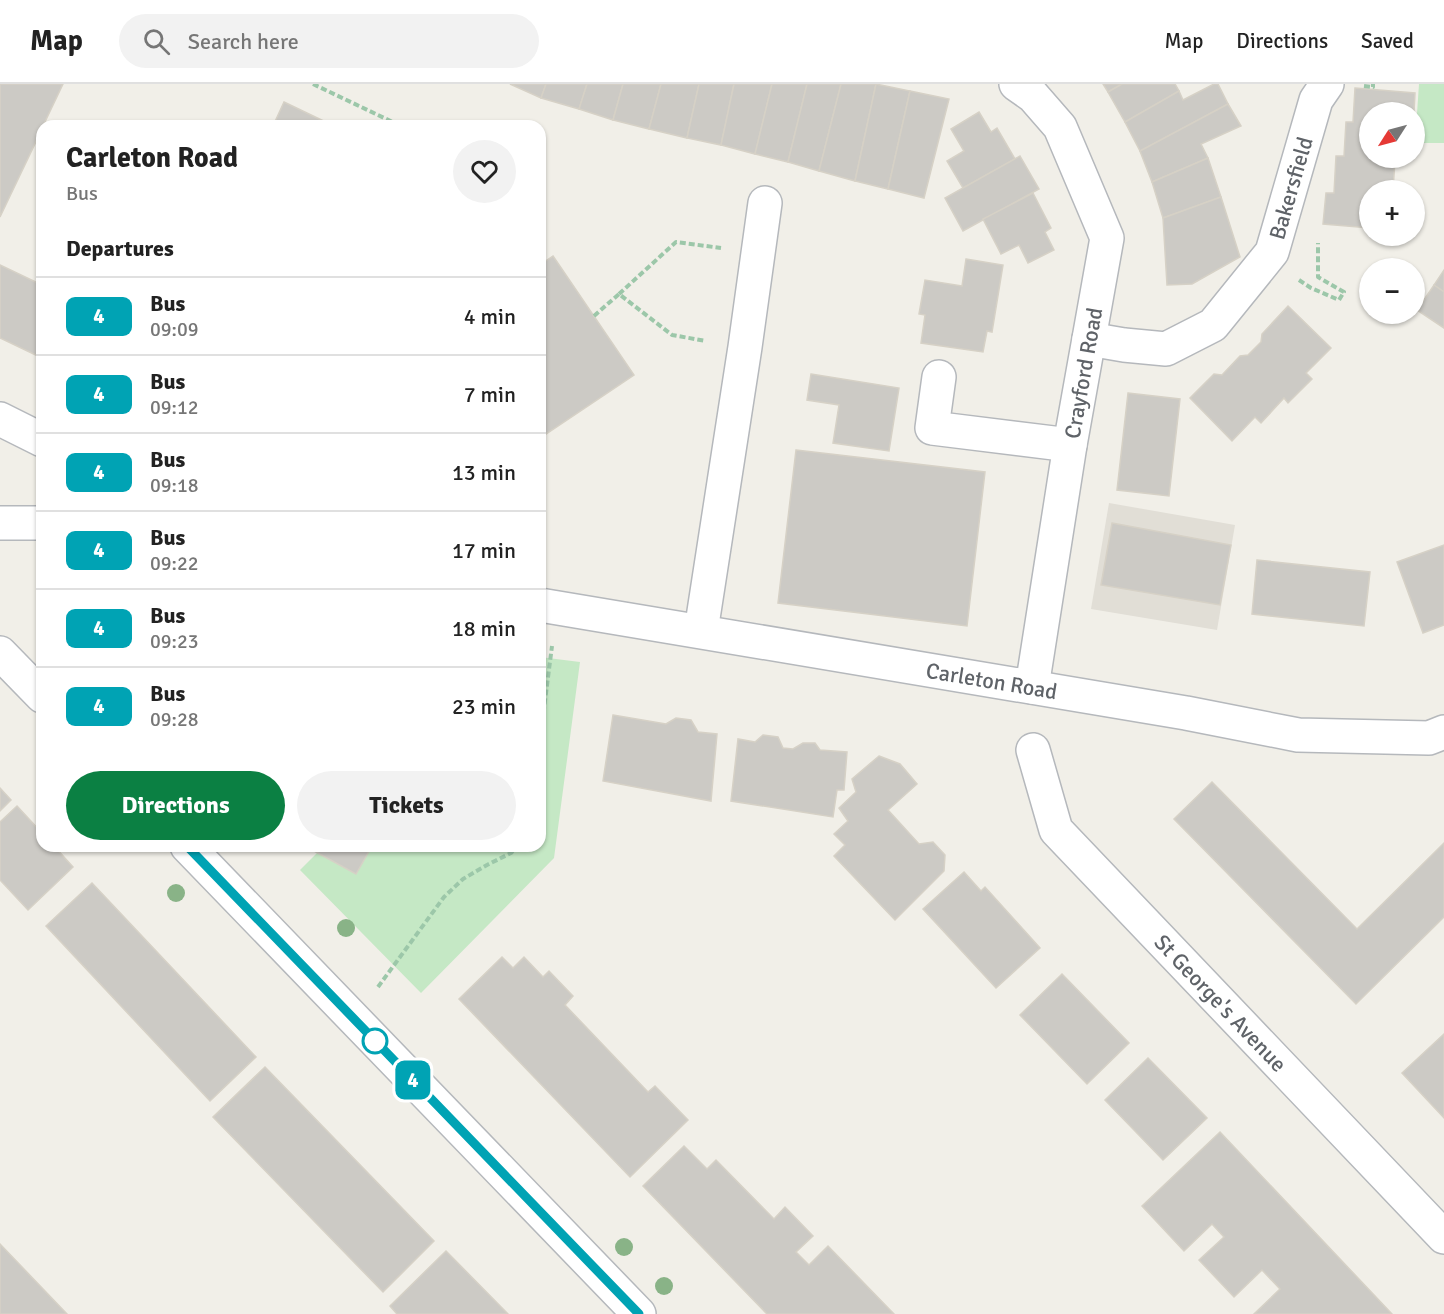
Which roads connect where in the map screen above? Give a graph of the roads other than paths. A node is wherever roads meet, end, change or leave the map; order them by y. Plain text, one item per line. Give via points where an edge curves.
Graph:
1 (1327, 84) edge
2 (1025, 90) edge
3 (765, 203) dead end
4 (1089, 339) junction
5 (939, 376) dead end
6 (0, 419) edge
7 (36, 437) edge
8 (1070, 444) junction
9 (0, 523) edge
10 (36, 523) edge
11 (548, 606) edge
12 (701, 631) junction
13 (0, 653) edge
14 (1032, 687) junction
15 (36, 690) edge
16 (1444, 732) edge
17 (1033, 750) dead end
18 (193, 852) edge
19 (1444, 1237) edge
20 (639, 1314) edge

1 - 4 street, Bakersfield via 1316,100 1272,252 1213,325 1166,349
2 - 4 street, Crayford Road via 1060,127 1107,238
3 - 12 street
4 - 8 street, Crayford Road
5 - 8 street via 932,428
6 - 7 street
8 - 14 street, Crayford Road
9 - 10 street
11 - 12 street, Carleton Road
12 - 14 street, Carleton Road
13 - 15 street
14 - 16 street, Carleton Road via 1298,735 1429,738
17 - 19 street, St George's Avenue via 1056,830
18 - 20 street

